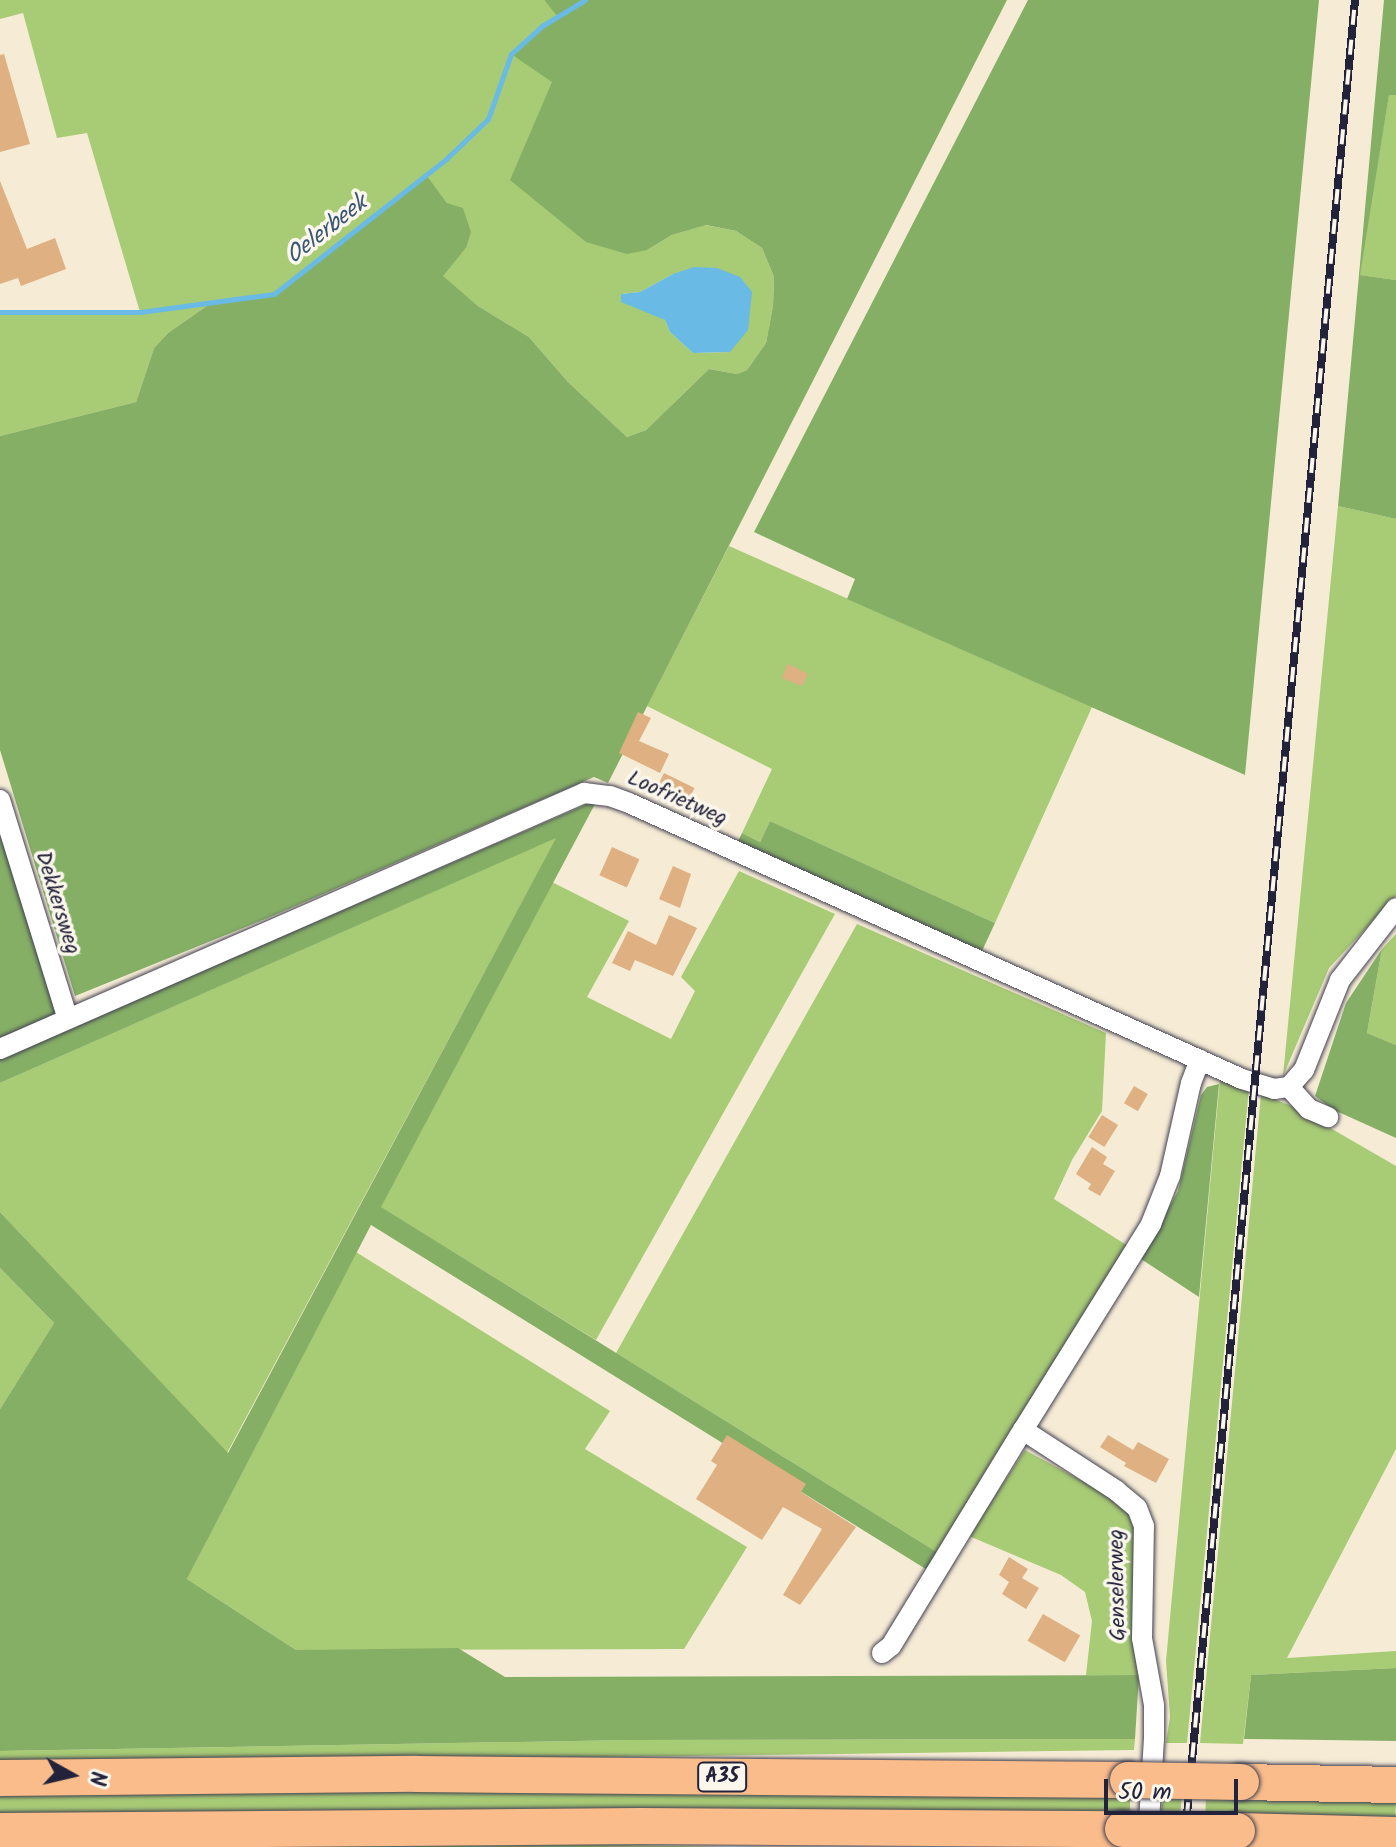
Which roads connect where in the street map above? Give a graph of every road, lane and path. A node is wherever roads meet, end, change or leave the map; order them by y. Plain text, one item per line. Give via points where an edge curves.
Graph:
1 (0, 800) edge
2 (1396, 908) edge
3 (68, 1019) junction
4 (0, 1049) edge
5 (1200, 1060) junction
6 (1289, 1087) junction
7 (1328, 1117) dead end
8 (1023, 1430) junction
9 (882, 1653) dead end
10 (1396, 1772) edge
11 (0, 1778) edge
12 (1332, 1783) junction
13 (1396, 1785) edge
14 (0, 1831) edge
15 (1323, 1833) junction
16 (1396, 1835) edge
17 (1135, 1838) edge
18 (1388, 1847) edge

1 - 3 street, Dekkersweg
2 - 6 street via 1340,980 1311,1056
3 - 4 street, Loofrietweg
3 - 5 street, Loofrietweg via 571,796 594,793 629,803
5 - 6 street, Loofrietweg via 1274,1089
5 - 8 street via 1170,1176 1151,1224
6 - 7 street via 1309,1109
8 - 9 street
8 - 17 street, Genselerweg via 1117,1491 1137,1508 1144,1526 1142,1638 1154,1705 1154,1739
10 - 12 highway, A35
11 - 12 highway, A35, bridge via 416,1774
12 - 13 highway, A35
14 - 17 highway via 624,1826
15 - 16 highway
15 - 17 highway, bridge via 1237,1831
15 - 18 highway

